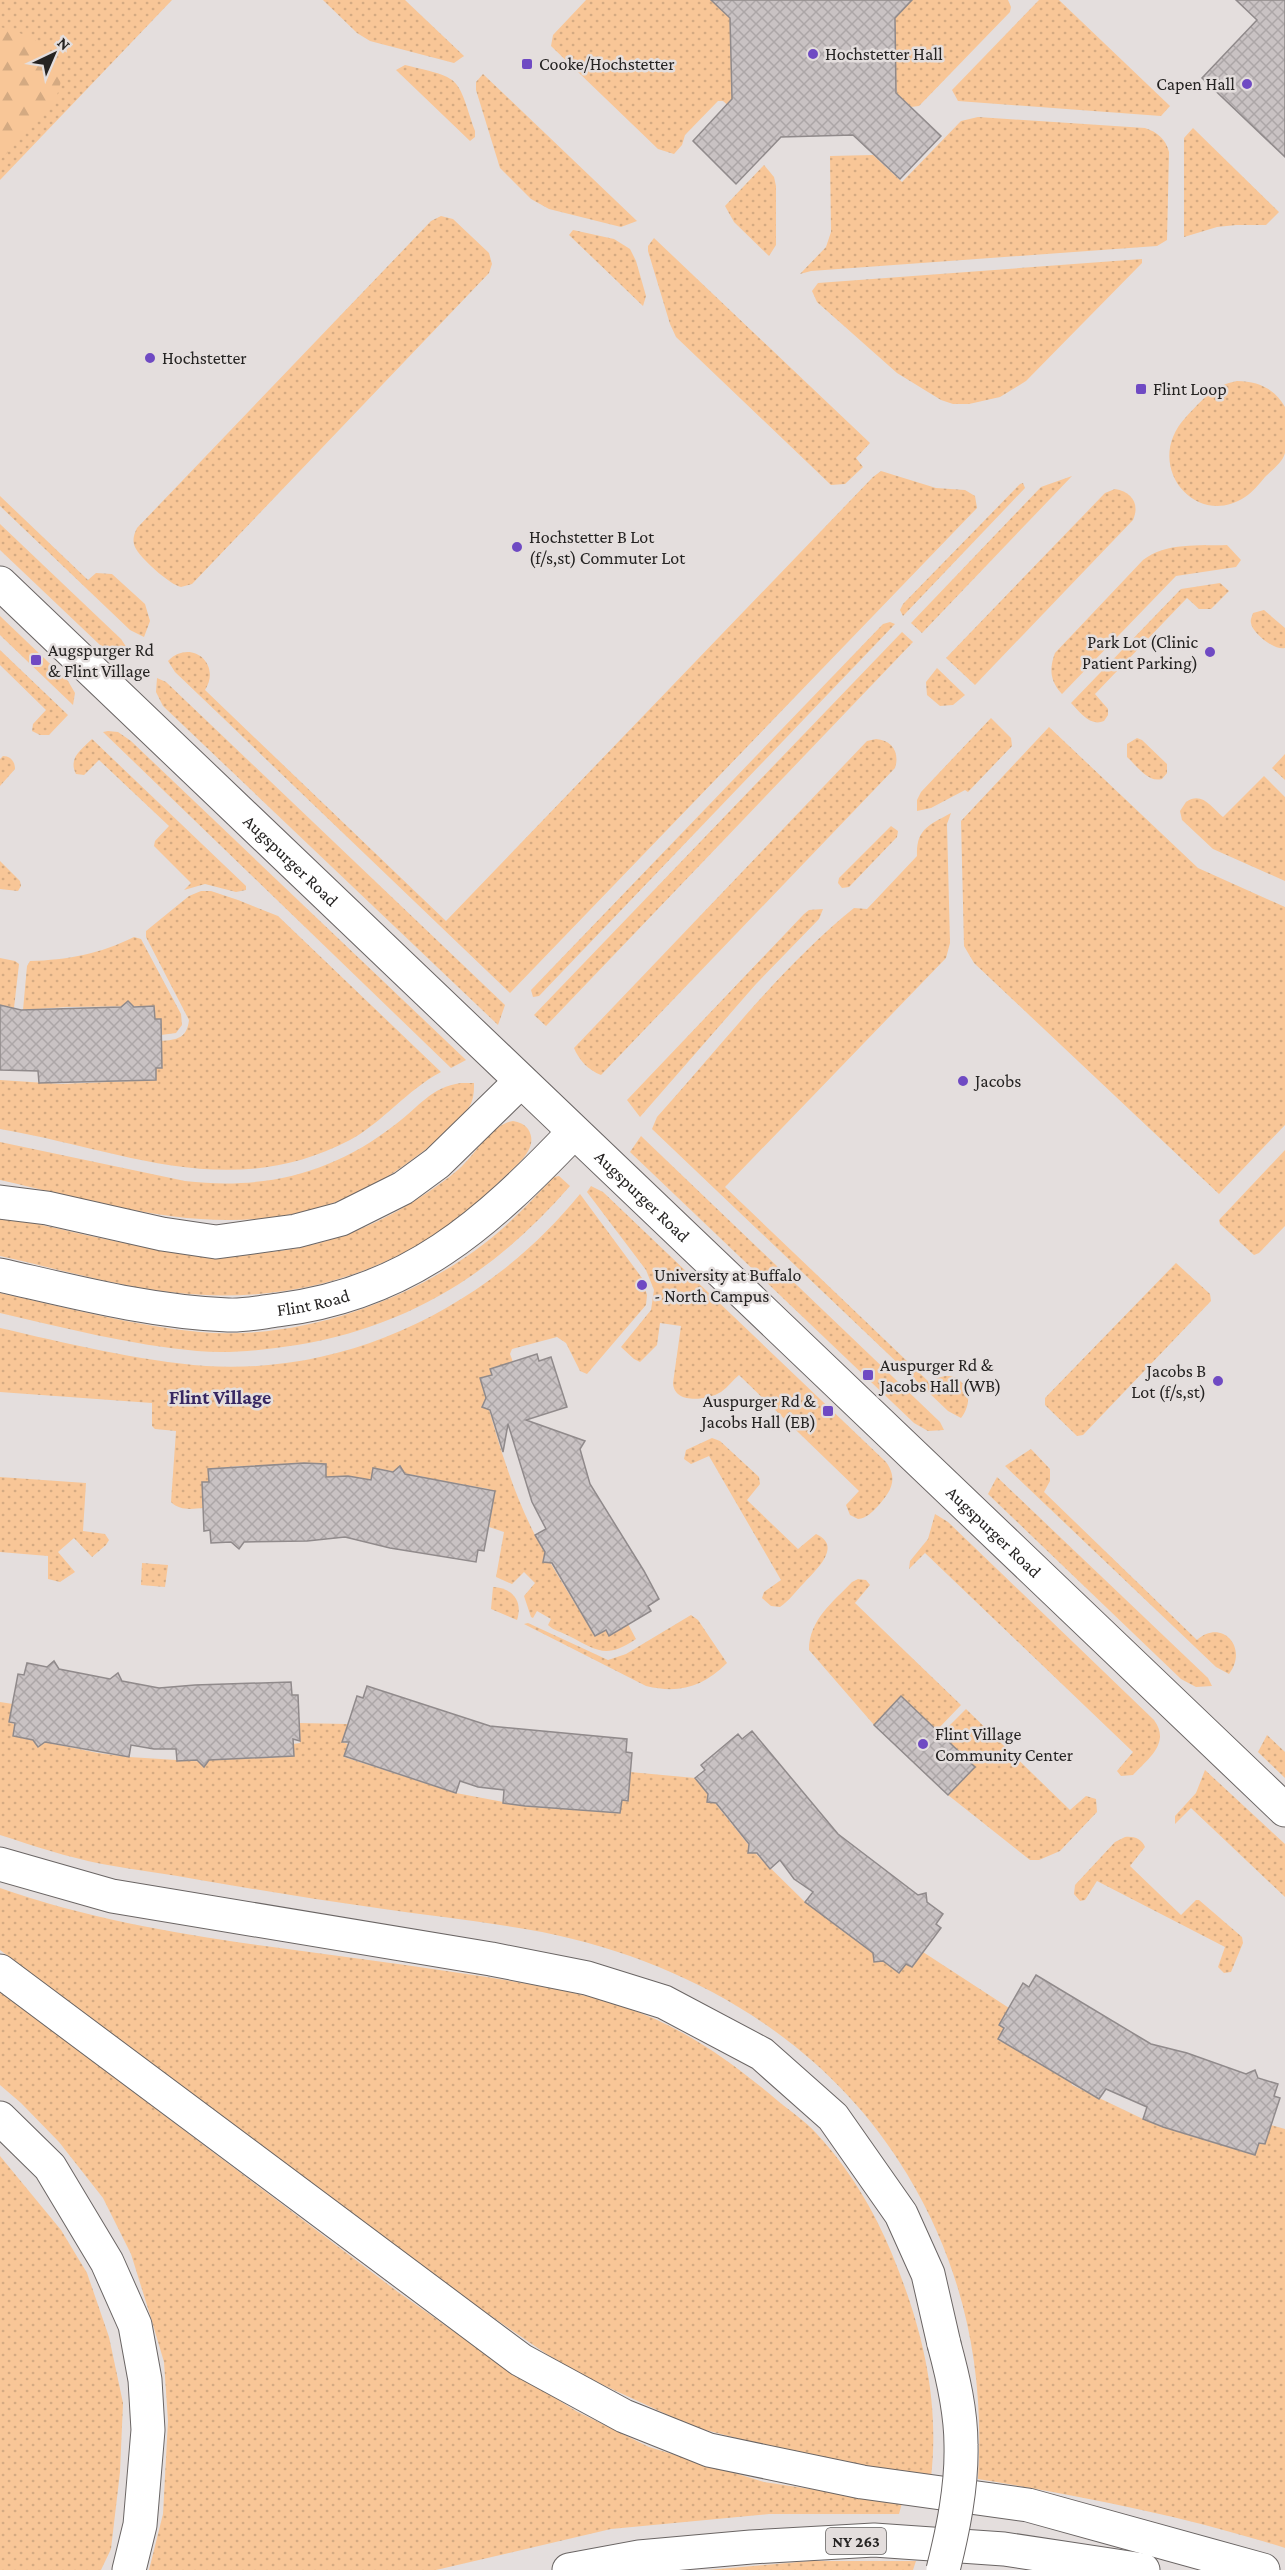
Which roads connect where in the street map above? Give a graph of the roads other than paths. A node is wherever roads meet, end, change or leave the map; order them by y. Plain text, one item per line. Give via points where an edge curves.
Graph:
1 (0, 583) edge
2 (521, 1081) junction
3 (574, 1132) junction
4 (0, 1202) edge
5 (0, 1275) edge
6 (1285, 1810) edge
7 (0, 1864) edge
8 (0, 1971) edge
9 (0, 2118) edge
10 (129, 2570) edge
11 (569, 2570) edge
12 (943, 2570) edge
13 (1143, 2570) edge
14 (1263, 2570) edge

1 - 2 main road, Augspurger Road
2 - 3 main road, Augspurger Road
2 - 4 main road via 437,1163 403,1188 341,1219 296,1231 216,1242
3 - 5 main road, Flint Road via 468,1233 420,1264 369,1288 313,1305 230,1316 165,1310
3 - 6 main road, Augspurger Road
7 - 12 main road, bridge via 112,1896 587,1978 664,2002 762,2054 833,2117 901,2214 928,2274 955,2385 962,2446 954,2529
8 - 14 main road via 521,2360 624,2416 709,2450 862,2482 1028,2505
9 - 10 main road via 50,2167 107,2262 135,2325 145,2380 147,2430 140,2525
11 - 13 main road, NY 263 via 639,2557 874,2540 1004,2549

